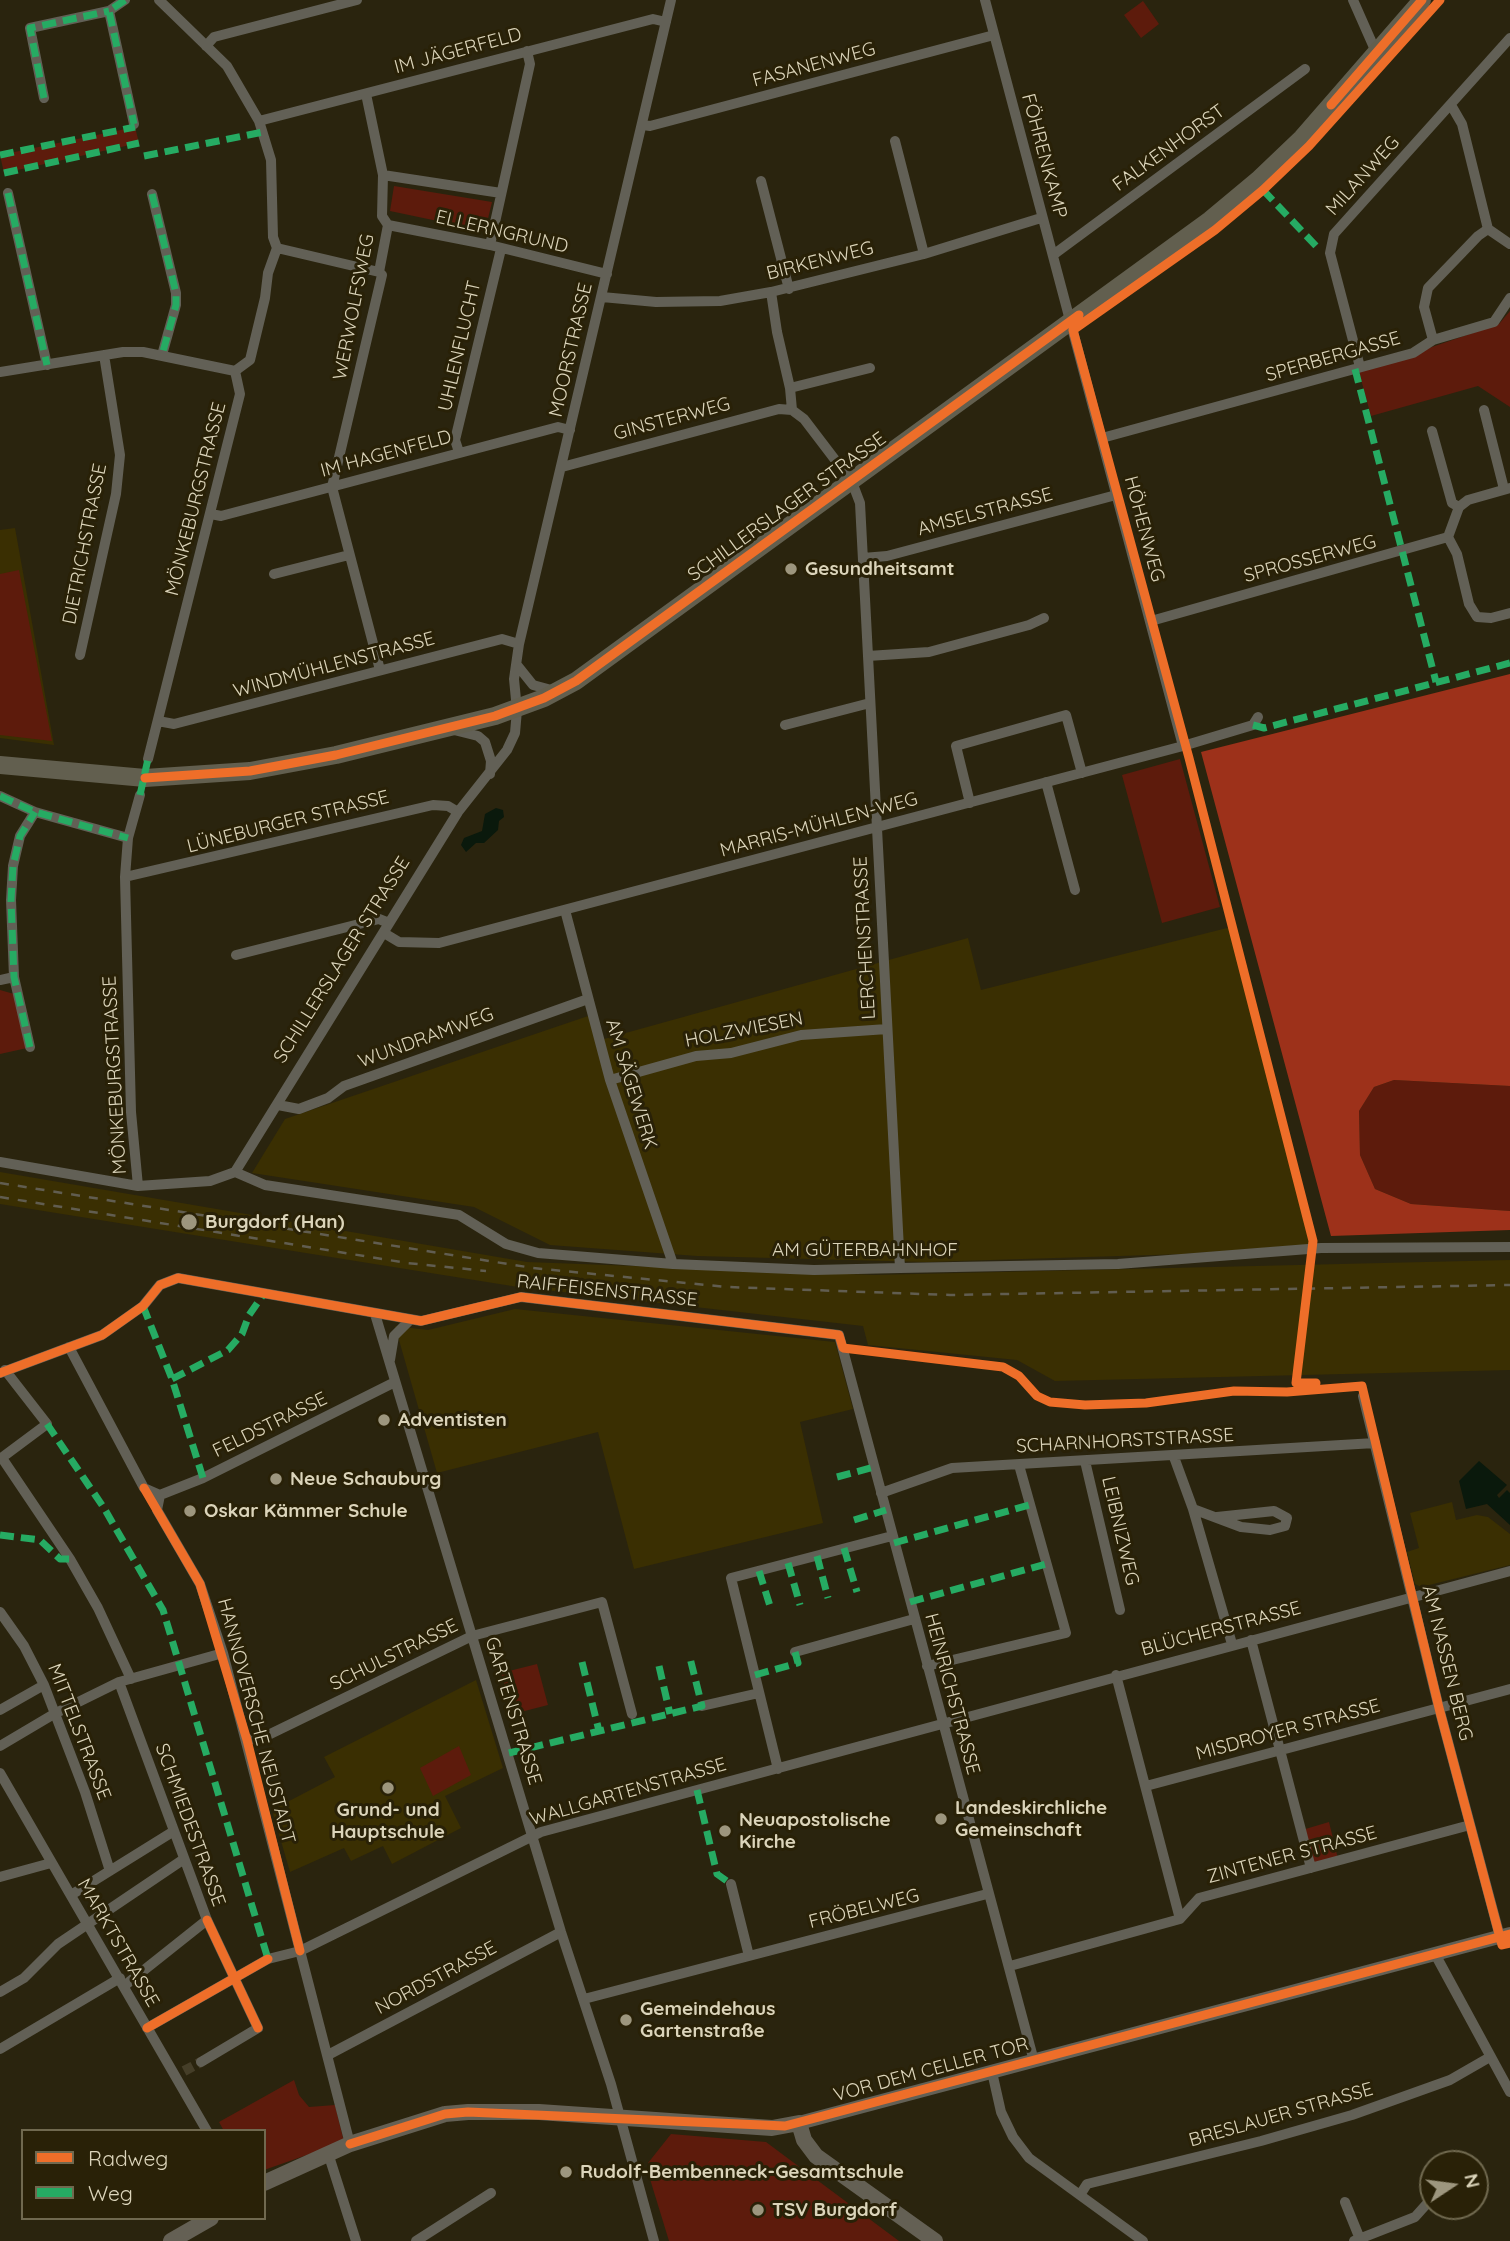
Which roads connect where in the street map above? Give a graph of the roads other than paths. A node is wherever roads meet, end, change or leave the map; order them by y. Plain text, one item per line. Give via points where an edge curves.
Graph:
1 (125, 0) edge
2 (159, 0) edge
3 (357, 0) edge
4 (671, 0) edge
5 (985, 0) edge
6 (1353, 0) edge
7 (1422, 0) edge
8 (109, 11) junction
9 (666, 22) junction
10 (994, 35) junction
11 (1510, 38) edge
12 (206, 46) junction
13 (527, 51) junction
14 (1376, 52) junction
15 (1305, 69) dead end
16 (366, 94) junction
17 (44, 98) dead end
18 (1451, 105) junction
19 (259, 121) junction
20 (134, 124) dead end
21 (643, 125) junction
22 (895, 141) dead end
23 (383, 175) junction
24 (761, 181) dead end
25 (8, 193) dead end
26 (501, 193) junction
27 (152, 194) dead end
28 (1041, 218) junction
29 (388, 225) junction
30 (1488, 229) junction
31 (1510, 244) edge
32 (495, 247) junction
33 (277, 248) junction
34 (924, 254) junction
35 (1053, 255) junction
36 (379, 272) junction
37 (607, 274) junction
38 (789, 289) junction
39 (771, 292) junction
40 (603, 297) junction
41 (1510, 298) edge
42 (1070, 321) junction
43 (1433, 340) junction
44 (104, 355) junction
45 (162, 355) junction
46 (47, 365) junction
47 (1360, 367) junction
48 (870, 368) dead end
49 (235, 371) junction
50 (0, 372) edge
51 (790, 387) junction
52 (1484, 410) dead end
53 (792, 411) junction
54 (570, 430) junction
55 (1432, 431) dead end
56 (1102, 439) junction
57 (459, 452) junction
58 (562, 467) junction
59 (852, 481) junction
60 (332, 487) junction
61 (1507, 489) edge
62 (1116, 495) junction
63 (1459, 507) junction
64 (211, 514) junction
65 (1448, 537) junction
66 (349, 555) junction
67 (863, 558) junction
68 (274, 574) dead end
69 (1510, 613) edge
70 (1044, 618) dead end
71 (1151, 621) junction
72 (519, 645) junction
73 (80, 655) dead end
74 (868, 656) junction
75 (517, 665) junction
76 (380, 670) junction
77 (557, 691) junction
78 (870, 703) junction
79 (517, 709) junction
80 (1258, 717) dead end
81 (158, 721) junction
82 (785, 725) dead end
83 (448, 728) junction
84 (1184, 746) junction
85 (148, 759) dead end
86 (0, 765) edge
87 (1082, 773) junction
88 (490, 774) junction
89 (1046, 782) junction
90 (140, 795) dead end
91 (0, 796) edge
92 (970, 803) junction
93 (35, 812) junction
94 (458, 812) junction
95 (876, 827) junction
96 (128, 838) junction
97 (125, 877) junction
98 (1075, 890) dead end
99 (565, 910) junction
100 (387, 928) junction
101 (236, 955) dead end
102 (14, 977) junction
103 (0, 980) edge
104 (588, 999) junction
105 (887, 1029) junction
106 (30, 1047) dead end
107 (610, 1080) junction
108 (278, 1105) junction
109 (0, 1161) edge
110 (235, 1172) junction
111 (138, 1186) junction
112 (1510, 1247) edge
113 (674, 1264) junction
114 (900, 1268) junction
115 (375, 1314) junction
116 (410, 1320) junction
117 (839, 1335) joint
118 (69, 1348) junction
119 (389, 1363) junction
120 (3, 1372) edge
121 (395, 1382) junction
122 (1363, 1396) dead end
123 (1374, 1443) junction
124 (1174, 1457) junction
125 (1, 1458) edge
126 (1085, 1461) junction
127 (1019, 1465) junction
128 (881, 1493) junction
129 (160, 1495) junction
130 (1193, 1509) junction
131 (1217, 1517) junction
132 (892, 1536) junction
133 (1510, 1571) edge
134 (1412, 1596) junction
135 (1120, 1610) dead end
136 (0, 1612) edge
137 (914, 1619) junction
138 (472, 1636) junction
139 (1251, 1640) junction
140 (1232, 1644) junction
141 (795, 1652) dead end
142 (223, 1654) junction
143 (927, 1666) junction
144 (1116, 1675) junction
145 (131, 1679) junction
146 (119, 1682) junction
147 (44, 1685) junction
148 (1510, 1689) edge
149 (759, 1693) junction
150 (702, 1706) dead end
151 (1439, 1708) junction
152 (0, 1710) edge
153 (54, 1714) junction
154 (632, 1714) dead end
155 (942, 1722) junction
156 (247, 1740) junction
157 (0, 1745) edge
158 (1279, 1751) junction
159 (778, 1769) junction
160 (0, 1773) edge
161 (1146, 1786) junction
162 (1470, 1825) junction
163 (174, 1831) junction
164 (532, 1835) junction
165 (184, 1859) junction
166 (51, 1863) junction
167 (1311, 1868) junction
168 (110, 1871) junction
169 (0, 1877) edge
170 (731, 1884) dead end
171 (987, 1894) junction
172 (71, 1895) junction
173 (1180, 1919) junction
174 (206, 1920) junction
175 (89, 1925) junction
176 (561, 1932) junction
177 (1505, 1936) edge
178 (300, 1951) junction
179 (1435, 1954) junction
180 (749, 1956) junction
181 (1010, 1966) junction
182 (235, 1976) junction
183 (122, 1982) junction
184 (0, 1992) edge
185 (584, 1999) junction
186 (147, 2028) junction
187 (0, 2049) edge
188 (328, 2055) junction
189 (1490, 2057) junction
190 (1034, 2061) junction
191 (201, 2062) tunnel mouth
192 (992, 2072) junction
193 (1510, 2092) edge
194 (619, 2118) junction
195 (799, 2123) junction
196 (205, 2129) edge
197 (351, 2144) junction
198 (328, 2153) junction
199 (266, 2182) edge
200 (491, 2193) dead end
201 (1080, 2195) junction
202 (1345, 2202) dead end
203 (1419, 2213) edge
204 (209, 2220) edge
205 (189, 2237) edge
206 (1357, 2240) edge
207 (171, 2241) edge
208 (356, 2241) edge
209 (416, 2241) edge
210 (654, 2241) edge
211 (935, 2241) edge
212 (1143, 2241) edge

1 - 8 street
2 - 12 street
3 - 12 street via 215,37
4 - 9 street, MOORSTRASSE
5 - 10 street, FÖHRENKAMP
6 - 14 street
7 - 14 main road, SCHILLERSLAGER STRASSE
8 - 17 street via 30,28
8 - 20 street
9 - 13 street, IM JÄGERFELD via 653,19
9 - 21 street, MOORSTRASSE
10 - 21 street, FASANENWEG via 650,127
10 - 28 street, FÖHRENKAMP
11 - 18 street, MILANWEG
12 - 19 street via 227,66
13 - 16 street, IM JÄGERFELD
13 - 26 street, UHLENFLUCHT via 530,64
14 - 42 main road, SCHILLERSLAGER STRASSE via 1258,180
15 - 35 street, FALKENHORST
16 - 19 street, IM JÄGERFELD
16 - 23 street, WERWOLFSWEG
18 - 30 street via 1462,124
18 - 47 street, MILANWEG via 1334,234 1329,253
19 - 33 street via 271,160
21 - 37 street, MOORSTRASSE
22 - 34 street
23 - 26 street, ELLERNGRUND
23 - 29 street, WERWOLFSWEG via 382,216
24 - 38 street
25 - 46 street
26 - 32 street, UHLENFLUCHT
27 - 45 street via 176,293
28 - 34 street, BIRKENWEG
28 - 35 street, FÖHRENKAMP
29 - 32 street, ELLERNGRUND
29 - 36 street, WERWOLFSWEG
30 - 31 street
30 - 43 street via 1428,288 1424,307
32 - 37 street, ELLERNGRUND
32 - 57 street, UHLENFLUCHT via 455,440
33 - 36 street
33 - 49 street via 250,360
34 - 38 street, BIRKENWEG
35 - 42 street, FÖHRENKAMP
36 - 60 street, WERWOLFSWEG via 382,275
37 - 40 street, MOORSTRASSE
38 - 39 street, BIRKENWEG
39 - 40 street, BIRKENWEG via 720,300 656,302
39 - 51 street
40 - 54 street, MOORSTRASSE
41 - 43 street, SPERBERGASSE via 1494,322
42 - 56 street, HÖHENWEG
42 - 59 main road, SCHILLERSLAGER STRASSE
43 - 47 street, SPERBERGASSE via 1413,353
44 - 45 street
44 - 46 street
44 - 73 street, DIETRICHSTRASSE via 120,456 116,494
45 - 49 street
46 - 50 street
47 - 56 street, SPERBERGASSE
48 - 51 street
49 - 64 street, MÖNKEBURGSTRASSE via 240,394
51 - 53 street
52 - 61 street
53 - 58 street, GINSTERWEG via 779,409
53 - 59 street via 804,419
54 - 57 street, IM HAGENFELD via 558,427
54 - 58 street, MOORSTRASSE
55 - 63 street via 1452,503
56 - 62 street, HÖHENWEG
57 - 60 street, IM HAGENFELD
58 - 72 street, MOORSTRASSE
59 - 67 street, LERCHENSTRASSE via 860,503
59 - 77 main road, SCHILLERSLAGER STRASSE
60 - 64 street, IM HAGENFELD via 221,516
60 - 66 street
61 - 63 street
62 - 67 street, AMSELSTRASSE via 887,556
62 - 71 street, HÖHENWEG
63 - 65 street
64 - 81 street, MÖNKEBURGSTRASSE
65 - 69 street via 1477,617
65 - 71 street, SPROSSERWEG
66 - 68 street
66 - 76 street
67 - 74 street, LERCHENSTRASSE
70 - 74 street via 929,652
71 - 84 street, HÖHENWEG
72 - 75 street, MOORSTRASSE
72 - 76 street, WINDMÜHLENSTRASSE via 502,639
74 - 78 street, LERCHENSTRASSE
75 - 77 street via 533,685
75 - 79 street, MOORSTRASSE
76 - 81 street, WINDMÜHLENSTRASSE via 174,724
77 - 79 main road, SCHILLERSLAGER STRASSE
78 - 82 street
78 - 95 street, LERCHENSTRASSE
79 - 83 main road
79 - 88 street, SCHILLERSLAGER STRASSE via 515,733
80 - 84 street, MARRIS-MÜHLEN-WEG via 1253,724
81 - 85 street, MÖNKEBURGSTRASSE
83 - 86 main road via 336,755 205,776 145,778
83 - 88 street via 485,742
84 - 87 street, MARRIS-MÜHLEN-WEG
87 - 89 street, MARRIS-MÜHLEN-WEG
87 - 92 street via 1066,715 956,746
88 - 94 street, SCHILLERSLAGER STRASSE
89 - 92 street, MARRIS-MÜHLEN-WEG
89 - 98 street
90 - 96 street, MÖNKEBURGSTRASSE
91 - 93 street
92 - 95 street, MARRIS-MÜHLEN-WEG
93 - 96 street
93 - 102 street via 20,836 13,866
94 - 97 street, LÜNEBURGER STRASSE via 433,805
94 - 100 street, SCHILLERSLAGER STRASSE
95 - 99 street, MARRIS-MÜHLEN-WEG
95 - 105 street, LERCHENSTRASSE
96 - 97 street, MÖNKEBURGSTRASSE
97 - 111 street, MÖNKEBURGSTRASSE via 131,1112
99 - 100 street, MARRIS-MÜHLEN-WEG via 439,943 399,942
99 - 104 street, AM SÄGEWERK
100 - 101 street, MARRIS-MÜHLEN-WEG via 379,919
100 - 108 street, SCHILLERSLAGER STRASSE
102 - 103 street
102 - 106 street
104 - 107 street, AM SÄGEWERK
104 - 108 street, WUNDRAMWEG via 344,1086 299,1109
105 - 107 street, HOLZWIESEN via 801,1035 731,1053 696,1056
105 - 114 street, LERCHENSTRASSE
107 - 113 street, AM SÄGEWERK
108 - 110 street, SCHILLERSLAGER STRASSE
109 - 111 street
110 - 111 street via 210,1181
110 - 113 street, AM GÜTERBAHNHOF via 265,1185 459,1215 506,1244 538,1254
112 - 114 street, AM GÜTERBAHNHOF via 1321,1248 1118,1264
113 - 114 street, AM GÜTERBAHNHOF via 814,1270
115 - 116 street, RAIFFEISENSTRASSE
115 - 118 street, RAIFFEISENSTRASSE via 178,1278 164,1283 124,1321
115 - 119 street, GARTENSTRASSE
116 - 117 street, RAIFFEISENSTRASSE via 521,1297
116 - 119 street via 394,1336
117 - 128 street, HEINRICHSTRASSE
118 - 120 street
118 - 129 street via 144,1488
119 - 121 street, GARTENSTRASSE
120 - 125 street via 47,1424
121 - 129 street, FELDSTRASSE
121 - 138 street, GARTENSTRASSE
122 - 123 street, AM NASSEN BERG
123 - 124 street, SCHARNHORSTSTRASSE
123 - 134 street, AM NASSEN BERG
124 - 126 street, SCHARNHORSTSTRASSE
124 - 130 street
125 - 145 street via 57,1538 98,1608
126 - 127 street, SCHARNHORSTSTRASSE
126 - 135 street, LEIBNIZWEG
127 - 128 street, SCHARNHORSTSTRASSE via 952,1468
127 - 143 street via 1066,1633
128 - 132 street, HEINRICHSTRASSE
129 - 142 street, HANNOVERSCHE NEUSTADT via 156,1510 200,1584
130 - 131 street
130 - 140 street
131 - 131 street via 1241,1527 1270,1530 1285,1526 1287,1518 1274,1511
132 - 137 street, HEINRICHSTRASSE
132 - 149 street via 731,1578
133 - 134 street, BLÜCHERSTRASSE
134 - 139 street, BLÜCHERSTRASSE
134 - 151 street, AM NASSEN BERG
136 - 147 street, MITTELSTRASSE
137 - 141 street
137 - 143 street, HEINRICHSTRASSE
138 - 154 street, SCHULSTRASSE via 602,1602
138 - 156 street, SCHULSTRASSE via 261,1738
138 - 164 street, GARTENSTRASSE
139 - 140 street, BLÜCHERSTRASSE
139 - 158 street
140 - 144 street, BLÜCHERSTRASSE
142 - 145 street
142 - 156 street, HANNOVERSCHE NEUSTADT
143 - 155 street, HEINRICHSTRASSE
144 - 155 street, BLÜCHERSTRASSE
144 - 161 street
145 - 146 street
146 - 153 street
146 - 163 street, SCHMIEDESTRASSE
147 - 152 street
147 - 153 street, MITTELSTRASSE
148 - 151 street, MISDROYER STRASSE
149 - 150 street
149 - 159 street
151 - 158 street, MISDROYER STRASSE
151 - 162 street, AM NASSEN BERG
153 - 157 street
153 - 168 street, MITTELSTRASSE
155 - 159 street, WALLGARTENSTRASSE
155 - 171 street, HEINRICHSTRASSE
156 - 178 street, HANNOVERSCHE NEUSTADT
158 - 161 street, MISDROYER STRASSE
158 - 167 street
159 - 164 street, WALLGARTENSTRASSE
160 - 166 street, MARKTSTRASSE
161 - 173 street
162 - 167 street, ZINTENER STRASSE
162 - 177 street, AM NASSEN BERG
163 - 165 street, SCHMIEDESTRASSE
163 - 168 street
164 - 176 street, GARTENSTRASSE
164 - 178 street, WALLGARTENSTRASSE
165 - 174 street, SCHMIEDESTRASSE
165 - 175 street
166 - 169 street
166 - 172 street, MARKTSTRASSE
167 - 173 street, ZINTENER STRASSE via 1199,1898
168 - 172 street
170 - 180 street
171 - 180 street, FRÖBELWEG
171 - 181 street, HEINRICHSTRASSE
172 - 175 street, MARKTSTRASSE
173 - 181 street, ZINTENER STRASSE
174 - 182 street, SCHMIEDESTRASSE
174 - 183 street
175 - 183 street, MARKTSTRASSE
175 - 184 street
176 - 185 street, GARTENSTRASSE
176 - 188 street, NORDSTRASSE
177 - 179 street, VOR DEM CELLER TOR
178 - 182 street, WALLGARTENSTRASSE via 268,1959
178 - 188 street, HANNOVERSCHE NEUSTADT
179 - 189 street
179 - 190 street, VOR DEM CELLER TOR
180 - 185 street, FRÖBELWEG
181 - 190 street, HEINRICHSTRASSE
182 - 186 street, WALLGARTENSTRASSE
182 - 191 street, SCHMIEDESTRASSE via 258,2028
183 - 186 street, MARKTSTRASSE
183 - 187 street
185 - 194 street, GARTENSTRASSE
186 - 196 street, MARKTSTRASSE via 179,2074
188 - 197 street, HANNOVERSCHE NEUSTADT
189 - 193 street
189 - 201 street, BRESLAUER STRASSE via 1450,2080 1352,2115 1087,2184
190 - 192 street, VOR DEM CELLER TOR
192 - 195 street, VOR DEM CELLER TOR
192 - 201 street via 1001,2112 1013,2137 1030,2158
194 - 195 main road, VOR DEM CELLER TOR via 772,2128
194 - 197 main road, VOR DEM CELLER TOR via 445,2114
194 - 210 street, GARTENSTRASSE
195 - 211 main road via 816,2156
197 - 198 main road, VOR DEM CELLER TOR
198 - 199 main road, VOR DEM CELLER TOR
198 - 208 street
200 - 209 street
201 - 212 street
202 - 206 street
203 - 206 street
204 - 205 main road
205 - 207 main road

